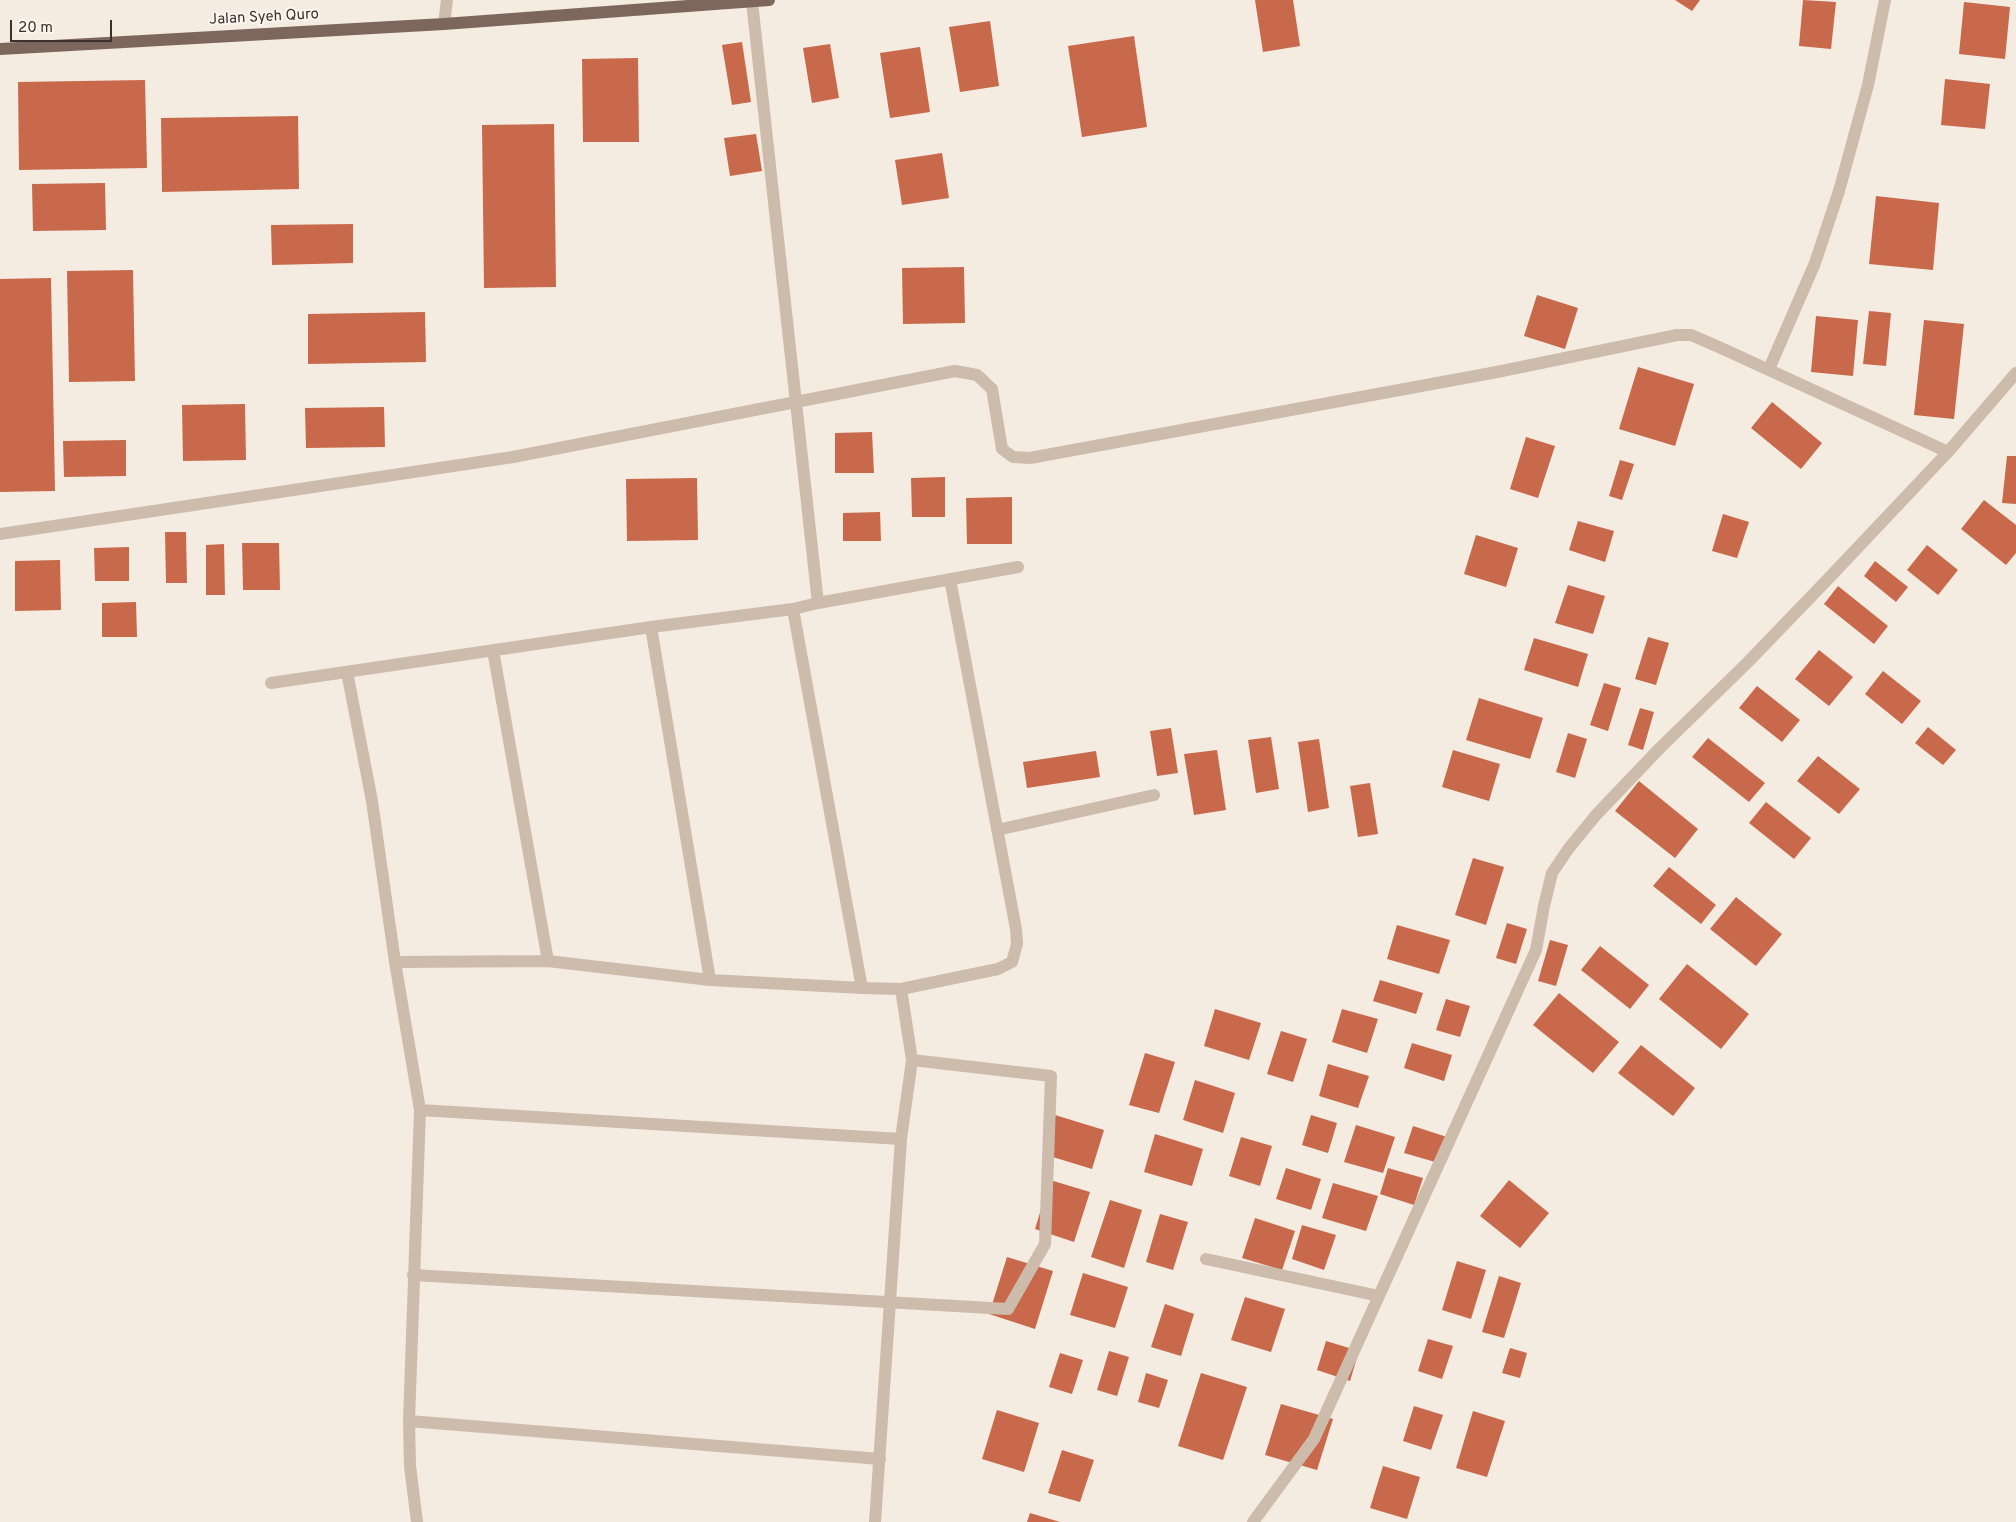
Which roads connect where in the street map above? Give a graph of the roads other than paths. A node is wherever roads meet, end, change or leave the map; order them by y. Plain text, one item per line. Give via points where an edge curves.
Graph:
1 (448, 0) edge
2 (769, 0) edge
3 (1885, 0) edge
4 (752, 2) junction
5 (444, 24) junction
6 (0, 49) edge
7 (1769, 369) junction
8 (2016, 373) edge
9 (795, 402) junction
10 (1948, 452) junction
11 (0, 534) edge
12 (1018, 567) dead end
13 (950, 579) junction
14 (818, 603) junction
15 (793, 609) junction
16 (651, 627) junction
17 (493, 650) junction
18 (347, 672) junction
19 (271, 683) dead end
20 (1154, 795) dead end
21 (997, 830) junction
22 (548, 961) junction
23 (395, 962) junction
24 (710, 980) junction
25 (862, 988) junction
26 (901, 989) junction
27 (912, 1060) junction
28 (420, 1110) junction
29 (901, 1139) junction
30 (1206, 1259) dead end
31 (413, 1275) junction
32 (1380, 1296) junction
33 (890, 1302) junction
34 (409, 1421) junction
35 (880, 1459) junction
36 (417, 1522) edge
37 (875, 1522) edge
38 (1253, 1522) edge

1 - 5 street
2 - 4 main road, Jalan Syeh Quro
3 - 7 street via 1868,85 1839,191 1815,263
4 - 5 main road, Jalan Syeh Quro
4 - 9 street
5 - 6 main road, Jalan Syeh Quro
7 - 9 street via 1691,336 1677,335 1487,374 1030,458 1013,457 1002,449 992,389 976,375 954,371
7 - 10 street
8 - 10 street
9 - 11 street via 513,457
9 - 14 street
10 - 32 street via 1775,634 1596,815 1552,873 1536,950
12 - 13 street
13 - 14 street
13 - 21 street
14 - 15 street
15 - 16 street
15 - 25 street
16 - 17 street
16 - 24 street
17 - 18 street
17 - 22 street
18 - 19 street
18 - 23 street via 372,802
20 - 21 street
21 - 26 street via 1018,944 1012,962 998,969
22 - 23 street
22 - 24 street
23 - 28 street
24 - 25 street
25 - 26 street
26 - 27 street
27 - 29 street
27 - 33 street via 1051,1076 1045,1244 1008,1309
28 - 29 street
28 - 31 street
29 - 33 street
30 - 32 street
31 - 33 street
31 - 34 street
32 - 38 street via 1314,1439
33 - 35 street
34 - 35 street
34 - 36 street via 410,1466
35 - 37 street

